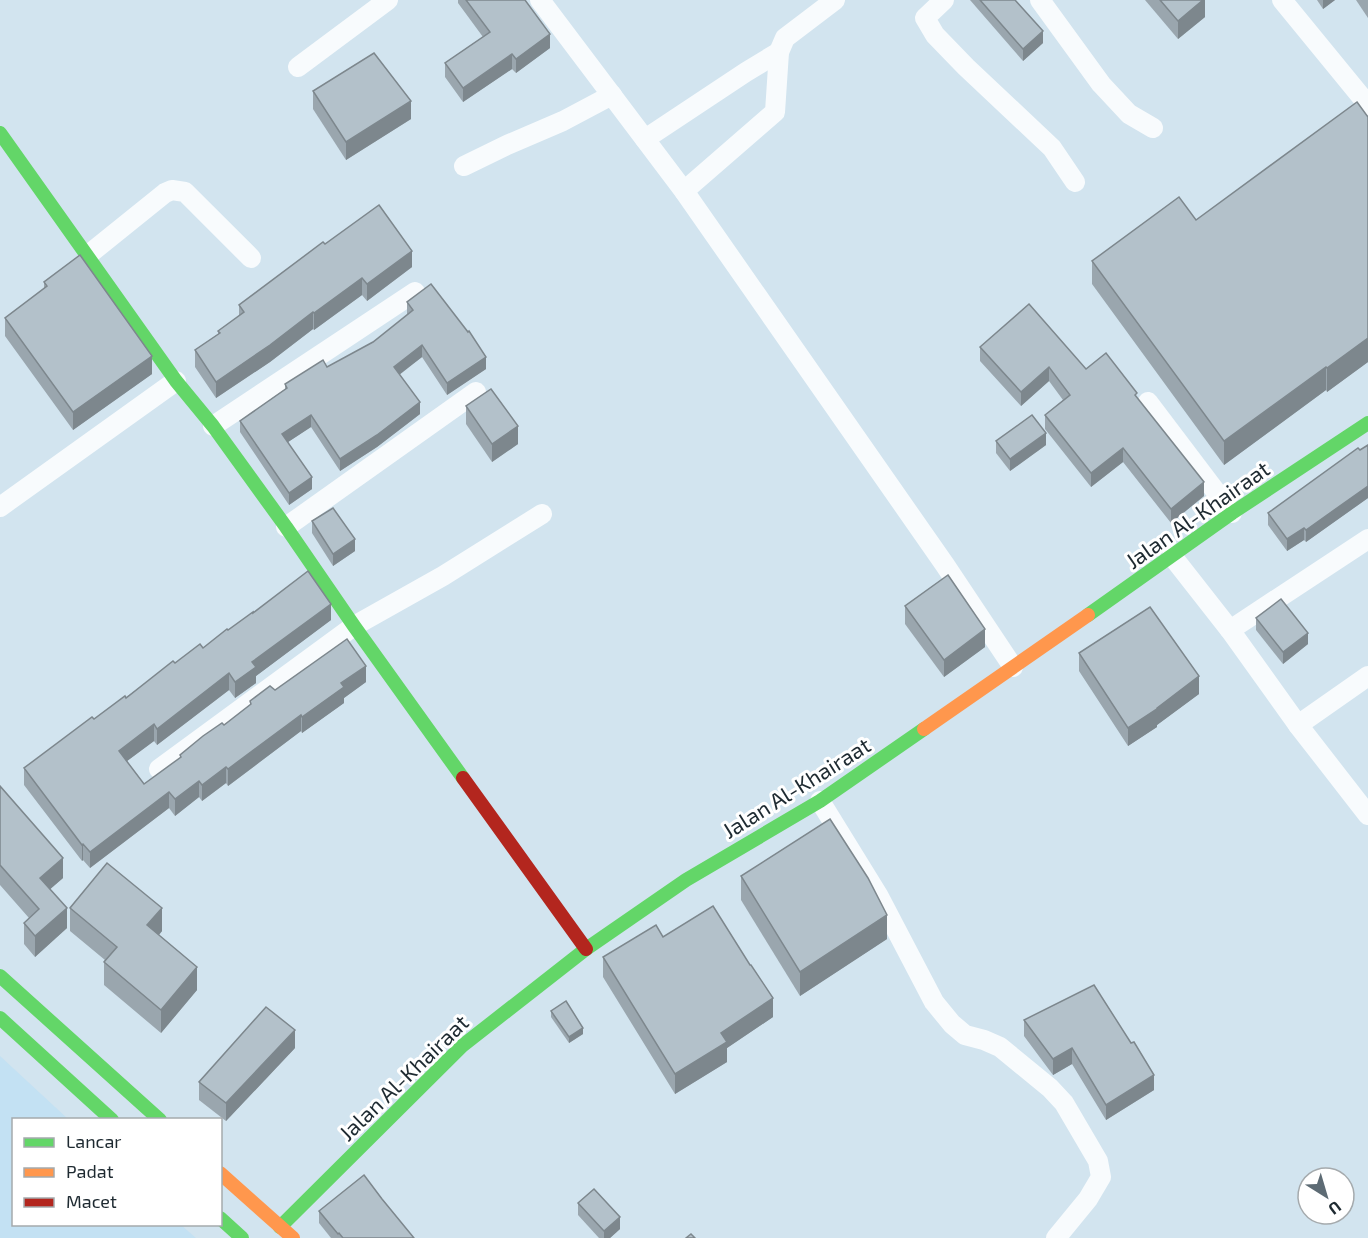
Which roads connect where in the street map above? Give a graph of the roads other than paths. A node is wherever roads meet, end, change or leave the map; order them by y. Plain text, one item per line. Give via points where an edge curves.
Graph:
1 (388, 0) edge
2 (540, 0) edge
3 (836, 0) edge
4 (944, 0) edge
5 (1040, 0) edge
6 (1282, 0) edge
7 (779, 52) junction
8 (298, 67) dead end
9 (612, 95) junction
10 (1368, 105) edge
11 (1153, 128) dead end
12 (0, 133) edge
13 (645, 139) junction
14 (464, 166) dead end
15 (1075, 182) dead end
16 (684, 191) junction
17 (88, 255) junction
18 (251, 258) dead end
19 (415, 292) dead end
20 (176, 381) junction
21 (476, 392) dead end
22 (1148, 402) dead end
23 (1368, 423) edge
24 (213, 426) junction
25 (0, 507) edge
26 (1232, 513) junction
27 (542, 514) dead end
28 (286, 527) junction
29 (1368, 539) edge
30 (1172, 556) junction
31 (354, 626) junction
32 (1230, 630) junction
33 (1013, 667) junction
34 (1368, 676) edge
35 (1298, 725) junction
36 (159, 769) dead end
37 (820, 801) junction
38 (1368, 815) edge
39 (586, 949) junction
40 (0, 976) edge
41 (0, 1018) edge
42 (111, 1118) edge
43 (159, 1118) edge
44 (222, 1175) edge
45 (222, 1220) edge
46 (280, 1227) junction
47 (242, 1238) edge
48 (292, 1238) edge
49 (1056, 1238) edge

1 - 8 street
2 - 9 street
3 - 7 street via 785,38
4 - 15 street via 925,18 935,35 1052,148
5 - 11 street via 1101,84 1129,114
6 - 10 street
7 - 13 street
7 - 16 street via 775,112
9 - 13 street
9 - 14 street
12 - 17 street
13 - 16 street
16 - 33 street
17 - 18 street via 172,190 185,192
17 - 20 street
19 - 24 street
20 - 24 street
20 - 25 street
21 - 28 street
22 - 26 street
23 - 26 street, Jalan Al-Khairaat
24 - 28 street
26 - 30 street, Jalan Al-Khairaat
27 - 31 street
28 - 31 street
29 - 32 street
30 - 32 street
30 - 33 street, Jalan Al-Khairaat
31 - 36 street
31 - 39 street
32 - 35 street
33 - 37 street, Jalan Al-Khairaat
34 - 35 street
35 - 38 street
37 - 39 street, Jalan Al-Khairaat via 686,880
37 - 49 street via 878,895 934,1002 965,1035 1000,1047 1050,1088 1064,1103 1098,1161 1101,1177 1088,1200
39 - 46 street, Jalan Al-Khairaat via 462,1046
40 - 43 street
41 - 42 street
44 - 46 street
45 - 47 street
46 - 48 street

